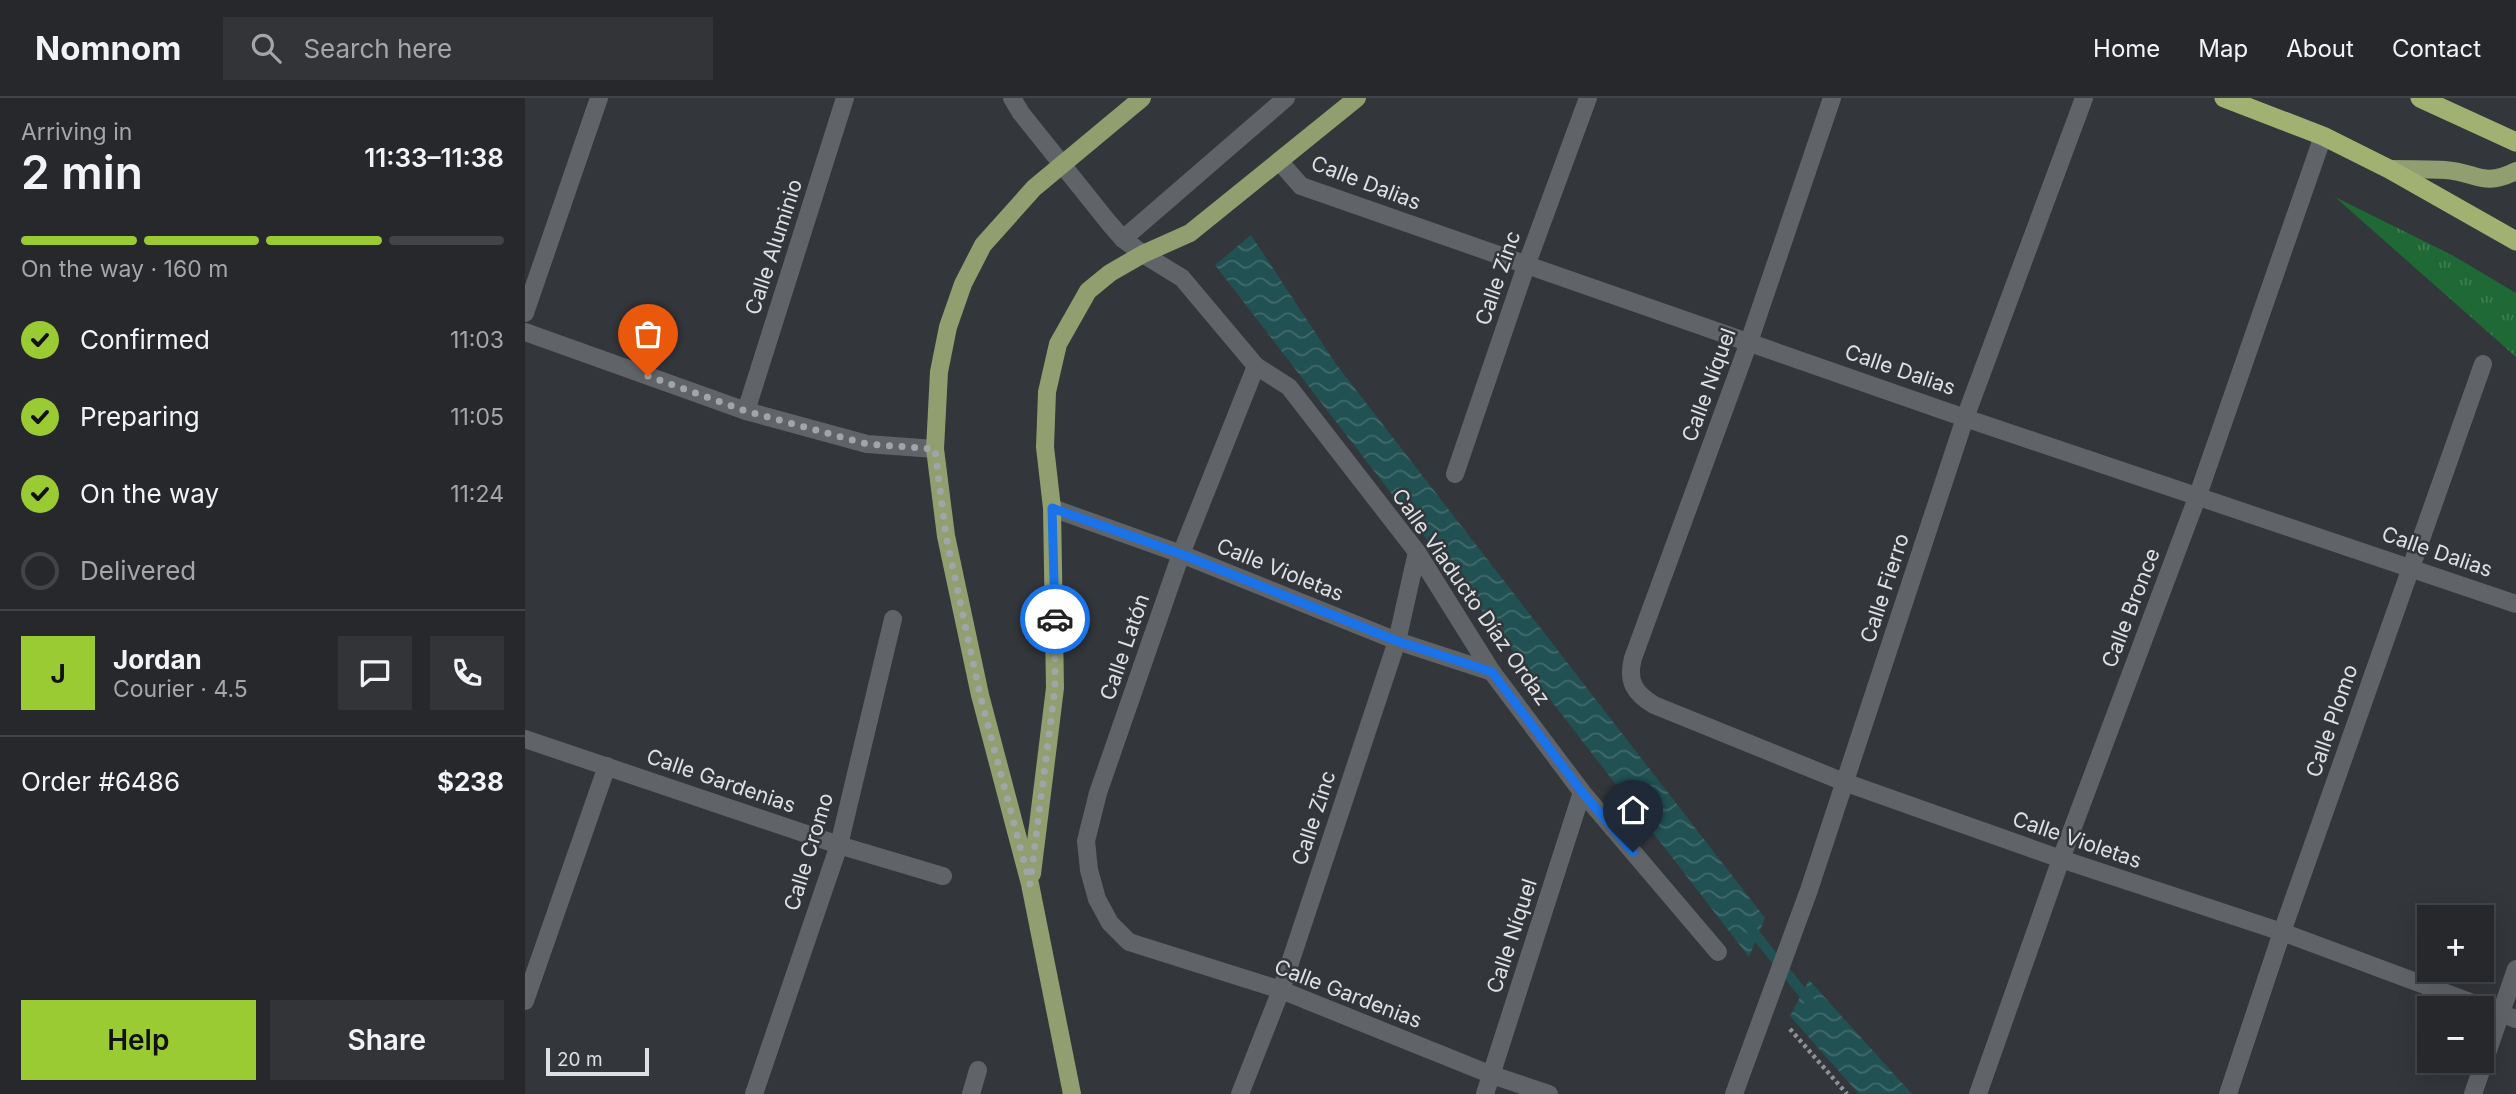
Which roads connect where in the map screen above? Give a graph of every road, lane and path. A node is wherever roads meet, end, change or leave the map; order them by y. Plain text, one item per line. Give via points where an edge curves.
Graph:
1 (599, 98) edge
2 (845, 98) edge
3 (1142, 98) edge
4 (1286, 98) edge
5 (1356, 98) edge
6 (1588, 98) edge
7 (1832, 98) edge
8 (2084, 98) edge
9 (2224, 98) edge
10 (2420, 98) edge
11 (1016, 105) edge
12 (2323, 136) junction
13 (2516, 142) edge
14 (1279, 161) junction
15 (2389, 169) junction
16 (2516, 171) edge
17 (1123, 239) junction
18 (2516, 241) edge
19 (1143, 254) junction
20 (1526, 266) junction
21 (525, 313) edge
22 (525, 332) edge
23 (1749, 342) junction
24 (2483, 365) dead end
25 (1256, 366) junction
26 (746, 411) junction
27 (1965, 418) junction
28 (935, 449) junction
29 (1455, 474) dead end
30 (2198, 495) junction
31 (1052, 508) junction
32 (1417, 552) junction
33 (1181, 554) junction
34 (2410, 567) junction
35 (2516, 604) edge
36 (893, 619) dead end
37 (1397, 641) junction
38 (1492, 672) junction
39 (1633, 687) joint
40 (525, 738) edge
41 (607, 766) junction
42 (1844, 782) junction
43 (1582, 792) junction
44 (839, 845) junction
45 (2061, 859) junction
46 (943, 876) dead end
47 (1030, 884) junction
48 (2282, 932) junction
49 (1129, 942) joint
50 (1717, 952) dead end
51 (2516, 969) edge
52 (1281, 990) junction
53 (525, 1001) edge
54 (2508, 1016) edge
55 (1790, 1029) dead end
56 (978, 1070) dead end
57 (1492, 1075) junction
58 (754, 1094) edge
59 (971, 1094) edge
60 (1072, 1094) edge
61 (1240, 1094) edge
62 (1485, 1094) edge
63 (1549, 1094) edge
64 (1734, 1094) edge
65 (1847, 1094) edge
66 (1978, 1094) edge
67 (2228, 1094) edge
68 (2473, 1094) edge

1 - 21 street
2 - 26 street, Calle Aluminio
3 - 28 main road via 1034,188 983,245 948,327 939,372
4 - 17 street
5 - 14 main road
6 - 20 street, Calle Zinc
7 - 23 street, Calle Níquel
8 - 27 street, Calle Fierro
9 - 12 highway
10 - 13 highway
11 - 17 street, Calle Viaducto Díaz Ordaz
12 - 15 highway
12 - 30 street, Calle Bronce
14 - 19 main road via 1190,233
14 - 20 street, Calle Dalias via 1301,186
15 - 16 main road via 2449,170 2481,180
15 - 18 highway
17 - 19 street, Calle Viaducto Díaz Ordaz
19 - 25 street, Calle Viaducto Díaz Ordaz via 1182,278
19 - 31 main road via 1088,291 1058,344 1047,393 1045,447
20 - 23 street, Calle Dalias
20 - 29 street, Calle Zinc
22 - 26 street
23 - 27 street, Calle Dalias
23 - 39 street, Calle Níquel via 1633,658 1629,672
24 - 34 street, Calle Plomo
25 - 32 street, Calle Viaducto Díaz Ordaz via 1289,387
25 - 33 street, Calle Latón
26 - 28 street via 867,444
27 - 30 street, Calle Dalias
27 - 42 street, Calle Fierro
28 - 47 main road via 946,536 980,695
30 - 34 street, Calle Dalias
30 - 45 street, Calle Bronce
31 - 33 street, Calle Violetas
31 - 47 main road via 1055,688
32 - 37 street, Calle Zinc
32 - 38 street, Calle Viaducto Díaz Ordaz
33 - 37 street, Calle Violetas
33 - 49 street, Calle Latón via 1098,793 1086,841 1097,899 1110,923
34 - 35 street, Calle Dalias
34 - 48 street, Calle Plomo
36 - 44 street, Calle Cromo
37 - 38 street, Calle Violetas
37 - 52 street, Calle Zinc
38 - 43 street, Calle Viaducto Díaz Ordaz
39 - 42 street, Calle Violetas via 1654,705
40 - 41 street, Calle Gardenias
41 - 44 street, Calle Gardenias
41 - 53 street
42 - 45 street, Calle Violetas
42 - 64 street, Calle Fierro
43 - 50 street, Calle Viaducto Díaz Ordaz
43 - 57 street, Calle Níquel
44 - 46 street, Calle Gardenias
44 - 58 street, Calle Cromo
45 - 48 street, Calle Violetas
45 - 66 street, Calle Bronce
47 - 60 main road
48 - 54 street, Calle Violetas
48 - 67 street, Calle Plomo
49 - 52 street, Calle Gardenias
51 - 54 street
52 - 57 street, Calle Gardenias
52 - 61 street, Calle Zinc
54 - 68 street
55 - 65 path
56 - 59 street
57 - 62 street, Calle Níquel
57 - 63 street, Calle Gardenias

